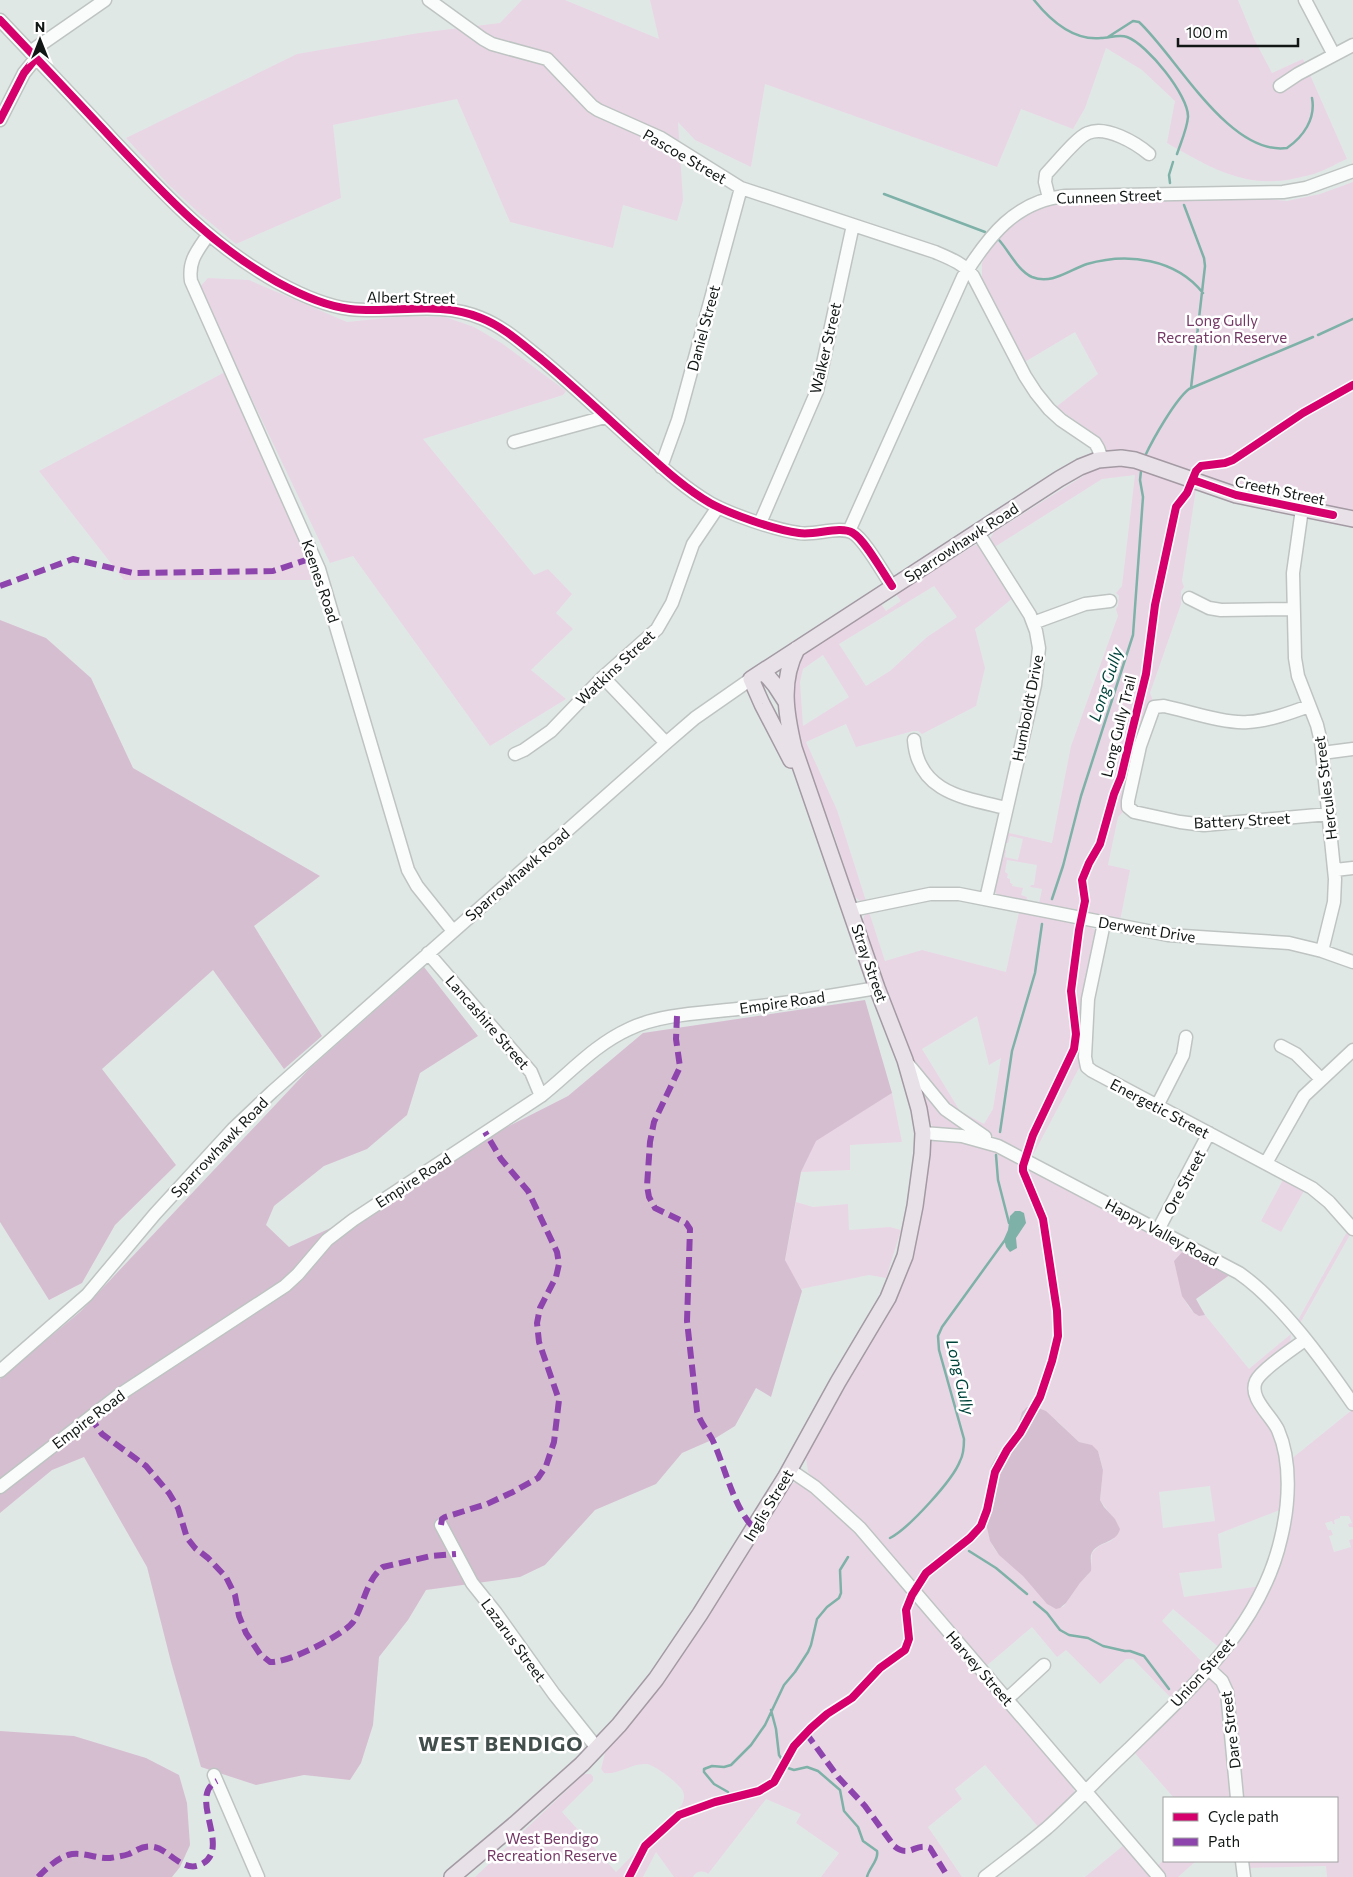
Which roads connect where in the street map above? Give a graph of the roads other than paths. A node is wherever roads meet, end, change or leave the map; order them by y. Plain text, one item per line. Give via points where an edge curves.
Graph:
1 (105, 0) edge
2 (429, 0) edge
3 (1305, 0) edge
4 (0, 20) edge
5 (1353, 45) edge
6 (33, 55) junction
7 (1334, 55) junction
8 (1280, 86) dead end
9 (0, 120) edge
10 (1149, 154) dead end
11 (1353, 171) edge
12 (741, 188) junction
13 (1049, 198) junction
14 (853, 225) junction
15 (208, 235) junction
16 (968, 269) junction
17 (605, 417) junction
18 (514, 442) dead end
19 (1102, 459) junction
20 (661, 467) junction
21 (718, 507) junction
22 (1302, 509) junction
23 (1353, 519) edge
24 (760, 523) junction
25 (848, 531) junction
26 (978, 531) junction
27 (892, 586) junction
28 (1189, 598) dead end
29 (1110, 601) dead end
30 (1293, 609) junction
31 (1033, 623) junction
32 (797, 649) junction
33 (764, 671) junction
34 (603, 677) junction
35 (751, 679) junction
36 (786, 702) junction
37 (1309, 706) junction
38 (914, 740) dead end
39 (666, 743) junction
40 (1353, 749) edge
41 (1322, 753) junction
42 (515, 754) dead end
43 (810, 794) junction
44 (1006, 808) junction
45 (1328, 814) junction
46 (1353, 868) edge
47 (1335, 870) junction
48 (986, 899) junction
49 (852, 910) junction
50 (1104, 923) junction
51 (453, 931) junction
52 (1322, 951) junction
53 (428, 952) junction
54 (1353, 962) edge
55 (877, 988) junction
56 (1186, 1038) dead end
57 (1281, 1046) dead end
58 (1353, 1050) edge
59 (905, 1060) junction
60 (1321, 1079) junction
61 (541, 1096) junction
62 (1157, 1106) junction
63 (923, 1133) junction
64 (1209, 1134) junction
65 (998, 1146) junction
66 (1266, 1163) junction
67 (1351, 1222) edge
68 (1158, 1230) junction
69 (1304, 1340) junction
70 (0, 1371) edge
71 (1353, 1404) edge
72 (790, 1470) junction
73 (0, 1487) edge
74 (441, 1525) dead end
75 (1044, 1665) dead end
76 (1209, 1669) junction
77 (1007, 1699) junction
78 (598, 1748) junction
79 (214, 1775) dead end
80 (1085, 1791) junction
81 (1237, 1797) edge
82 (515, 1824) junction
83 (1242, 1862) edge
84 (258, 1877) edge
85 (452, 1877) edge
86 (465, 1877) edge
87 (985, 1877) edge
88 (1159, 1877) edge
89 (1244, 1877) edge

1 - 6 street
2 - 12 street, Pascoe Street via 492,44 548,59 598,110 661,138
3 - 7 street
4 - 6 street, Albert Street
5 - 7 street
6 - 9 street
6 - 15 street, Albert Street via 169,199
7 - 8 street
10 - 13 street via 1110,133 1087,133 1046,174
11 - 13 street, Cunneen Street via 1306,188 1278,193
12 - 14 street, Pascoe Street
12 - 20 street, Daniel Street via 678,420
13 - 16 street, Cunneen Street via 1009,218
14 - 16 street, Pascoe Street via 934,252
14 - 24 street, Walker Street via 817,392
15 - 17 street, Albert Street via 244,263 308,297 329,304 364,309 448,309 484,319 526,346
15 - 51 street, Keenes Road via 192,259 191,281 319,568 408,870
16 - 19 street via 1036,394 1061,420 1095,443
16 - 25 street, Cunneen Street via 952,297
17 - 18 street
17 - 20 street, Albert Street
19 - 22 main road, Creeth Street via 1135,460 1236,495
19 - 26 main road, Sparrowhawk Road via 1072,471
20 - 21 street, Albert Street via 692,492
21 - 24 street, Albert Street
21 - 34 street, Watkins Street via 693,544 662,623
22 - 23 main road, Creeth Street
22 - 30 street, Hercules Street via 1293,566
24 - 25 street, Albert Street via 805,534
25 - 27 street via 861,541
26 - 27 main road, Sparrowhawk Road
26 - 31 street, Humboldt Drive
27 - 32 main road, Sparrowhawk Road
28 - 30 street via 1220,610
29 - 31 street via 1085,604
30 - 37 street, Hercules Street via 1296,668
31 - 44 street, Humboldt Drive via 1038,639 1038,667
32 - 33 main road, Sparrowhawk Road
32 - 36 main road, Stray Street via 787,673
33 - 35 main road, Sparrowhawk Road
33 - 36 main road
34 - 39 street
34 - 42 street, Watkins Street via 550,731
35 - 39 street, Sparrowhawk Road via 695,718
35 - 43 main road, Stray Street
36 - 43 main road, Stray Street via 794,748
37 - 41 street, Hercules Street via 1317,725
37 - 45 street, Battery Street via 1248,722 1156,706 1140,746 1128,807 1134,812 1204,825
38 - 44 street via 920,764 934,784 959,796
39 - 51 street, Sparrowhawk Road
40 - 41 street
41 - 45 street, Hercules Street
43 - 49 main road, Stray Street
44 - 48 street, Humboldt Drive
45 - 47 street, Hercules Street
46 - 47 street
47 - 52 street, Hercules Street via 1334,902
48 - 49 street, Derwent Drive via 959,894 930,894
48 - 50 street, Derwent Drive
49 - 55 main road, Stray Street
50 - 52 street, Derwent Drive via 1168,935 1276,942
50 - 62 street, Energetic Street via 1088,1000 1086,1064 1092,1071
51 - 53 street, Sparrowhawk Road
52 - 54 street, Derwent Drive
53 - 61 street, Lancashire Street via 531,1072
53 - 70 street, Sparrowhawk Road via 256,1107 137,1234 87,1295
55 - 59 main road, Stray Street
55 - 61 street, Empire Road via 665,1018 630,1028 604,1042
56 - 62 street via 1181,1059
57 - 60 street via 1296,1054
58 - 60 street
59 - 63 main road, Stray Street
59 - 65 street via 946,1109
60 - 66 street via 1296,1108
61 - 73 street, Empire Road via 333,1234 285,1286 119,1395
62 - 64 street, Energetic Street
63 - 65 street, Happy Valley Road via 962,1136
63 - 72 main road, Inglis Street via 916,1206 900,1270
64 - 66 street, Energetic Street
64 - 68 street, Ore Street
65 - 68 street, Happy Valley Road
66 - 67 street, Energetic Street via 1312,1188
68 - 69 street, Happy Valley Road via 1248,1279
69 - 71 street, Happy Valley Road
69 - 76 street, Union Street via 1258,1377 1255,1384 1255,1394 1274,1421 1284,1446 1287,1490 1284,1527 1264,1589 1238,1632
72 - 77 street, Harvey Street via 815,1487 860,1528
72 - 78 main road, Inglis Street via 669,1662
74 - 78 street, Lazarus Street via 472,1583
75 - 77 street
76 - 80 street, Union Street
76 - 81 street, Dare Street via 1222,1680 1227,1692
77 - 80 street, Harvey Street
78 - 82 main road, Inglis Street
79 - 84 street
80 - 87 street, Union Street via 1042,1832
80 - 88 street, Harvey Street
82 - 85 main road, Inglis Street
82 - 86 main road, Inglis Street
83 - 89 street

